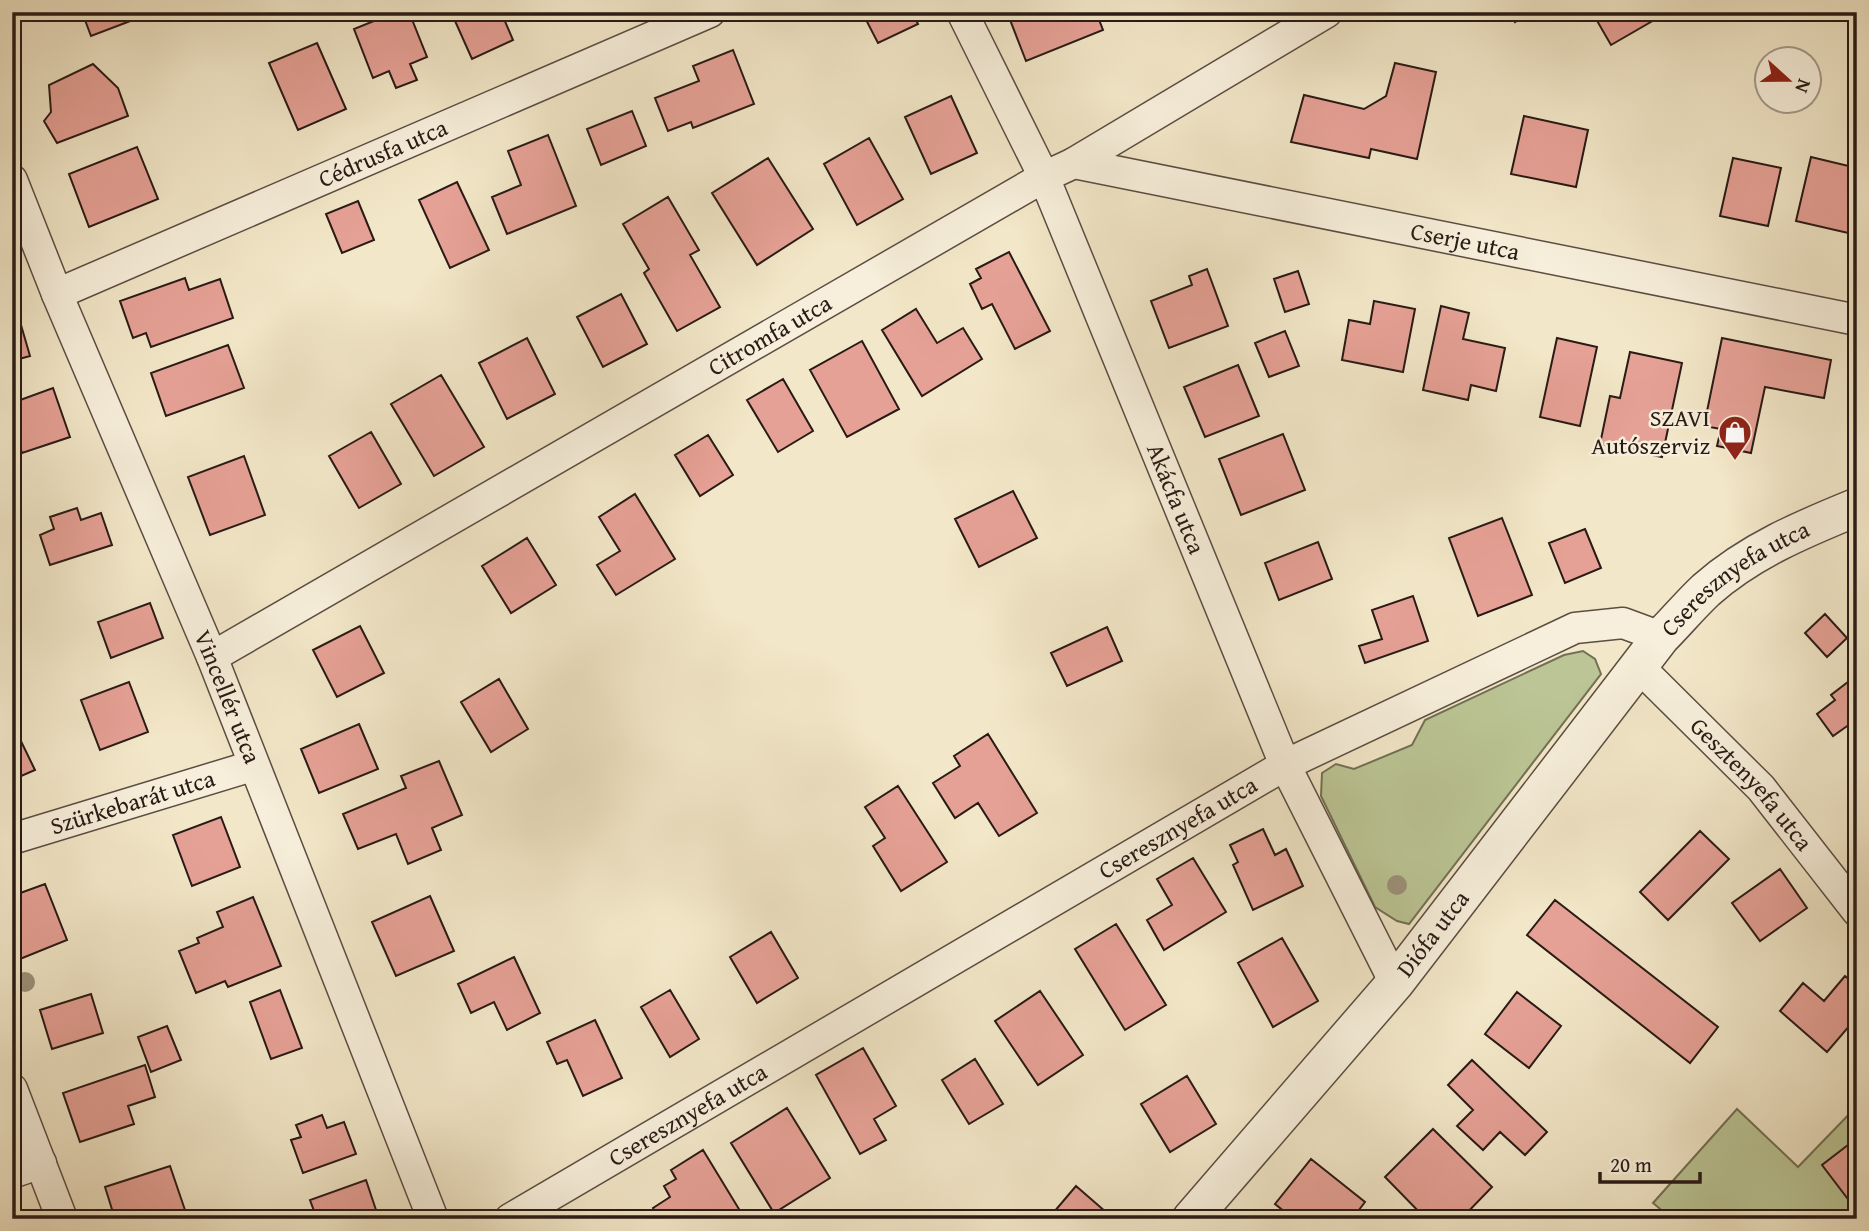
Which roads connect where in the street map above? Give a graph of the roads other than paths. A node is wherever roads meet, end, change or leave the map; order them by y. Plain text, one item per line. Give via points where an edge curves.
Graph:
1 (710, 12) edge
2 (962, 12) edge
3 (1327, 12) edge
4 (1074, 163) junction
5 (1044, 177) junction
6 (12, 180) edge
7 (57, 293) junction
8 (1857, 320) edge
9 (1857, 507) edge
10 (1661, 637) junction
11 (212, 657) junction
12 (1638, 666) junction
13 (1285, 765) junction
14 (252, 766) junction
15 (12, 839) edge
16 (1857, 911) edge
17 (1395, 983) junction
18 (12, 1089) edge
19 (41, 1163) junction
20 (12, 1173) edge
21 (62, 1219) edge
22 (433, 1219) edge
23 (510, 1219) edge
24 (1191, 1219) edge

1 - 7 street, Cédrusfa utca
2 - 5 street, Akácfa utca
3 - 4 street, Citromfa utca
4 - 5 street, Citromfa utca
4 - 8 street, Cserje utca
5 - 11 street, Citromfa utca
5 - 13 street, Akácfa utca
6 - 7 street, Vincellér utca
7 - 11 street, Vincellér utca
9 - 10 street, Cseresznyefa utca via 1756,553 1706,590
10 - 12 street, Diófa utca
10 - 13 street, Cseresznyefa utca via 1623,623 1574,628
11 - 14 street, Vincellér utca
12 - 16 street, Gesztenyefa utca via 1761,789
12 - 17 street, Diófa utca
13 - 17 street, Akácfa utca
13 - 23 street, Cseresznyefa utca
14 - 15 street, Szürkebarát utca
14 - 22 street, Vincellér utca
17 - 24 street, Diófa utca
18 - 19 street
19 - 20 street
19 - 21 street

